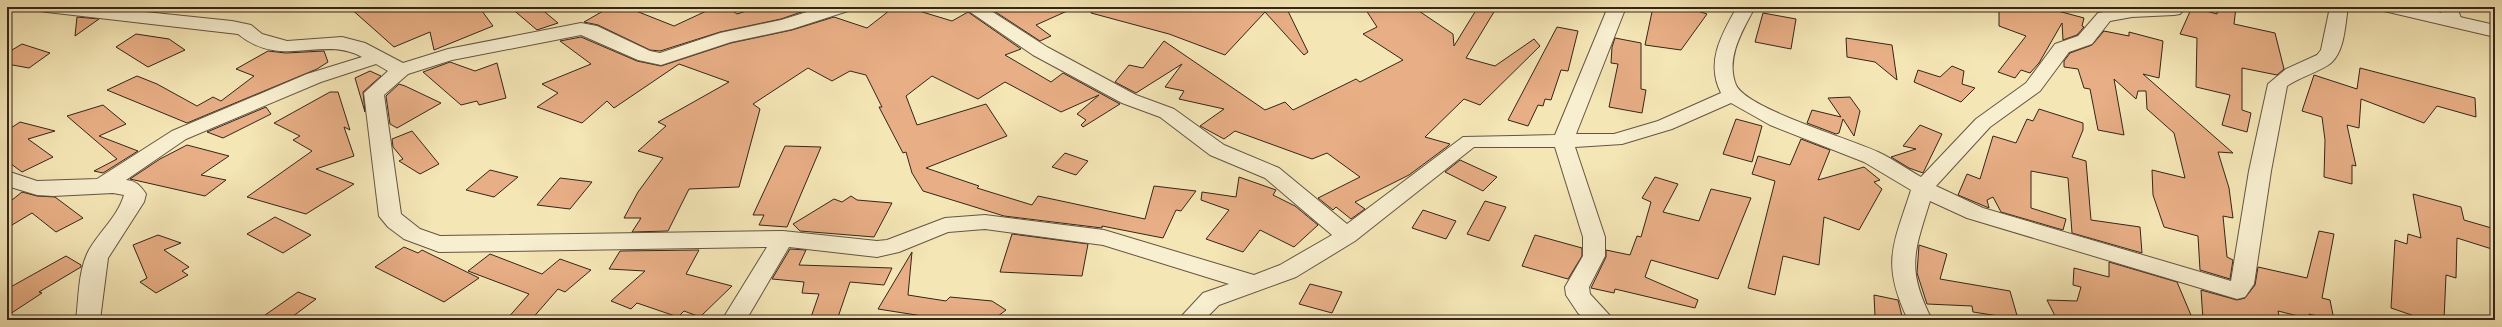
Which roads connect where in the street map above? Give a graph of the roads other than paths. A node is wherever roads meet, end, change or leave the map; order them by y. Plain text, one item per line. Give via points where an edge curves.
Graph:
1 (47, 7) edge
2 (842, 7) edge
3 (972, 7) edge
4 (1617, 7) edge
5 (1746, 7) edge
6 (2177, 7) edge
7 (2339, 7) edge
8 (2391, 7) edge
9 (2451, 14) edge
10 (2495, 31) edge
11 (377, 58) junction
12 (401, 70) junction
13 (1732, 95) junction
14 (1563, 141) junction
15 (7, 178) edge
16 (102, 186) junction
17 (1923, 187) junction
18 (1347, 236) junction
19 (783, 239) junction
20 (1255, 283) junction
21 (88, 320) edge
22 (734, 320) edge
23 (1190, 320) edge
24 (1602, 320) edge
25 (1920, 320) edge

1 - 11 street via 232,27 244,30 267,43 287,47 342,43 358,47
2 - 12 street via 785,25 727,36 661,59 645,56 596,32 581,29 448,55
3 - 18 street via 999,22 1040,51 1129,99 1167,113 1217,150 1272,174
4 - 14 street
5 - 13 street via 1730,37 1723,60 1723,77
6 - 17 street via 2174,10 2132,12 2104,17 2085,40 2062,48 2033,87 1983,122
7 - 17 street via 2330,51 2324,59 2293,73 2278,84 2260,171 2242,284 2237,290 1975,213
8 - 9 street
9 - 10 street
11 - 12 street
11 - 16 street via 314,78 179,135
12 - 19 street via 374,94 390,216 402,230 417,238 440,244
13 - 14 street via 1665,125 1615,140
13 - 17 street via 1777,121 1856,149
14 - 18 street via 1470,141
14 - 24 street via 1594,237 1594,256 1577,287 1578,295 1586,307
15 - 16 street via 48,190
16 - 21 street via 129,187 135,194 134,202 113,230 97,258
17 - 25 street via 1903,251 1902,262 1903,277
18 - 20 street via 1299,266
19 - 20 street via 877,249 891,247 945,225 985,222 1104,238
19 - 22 street
20 - 23 street via 1211,299

